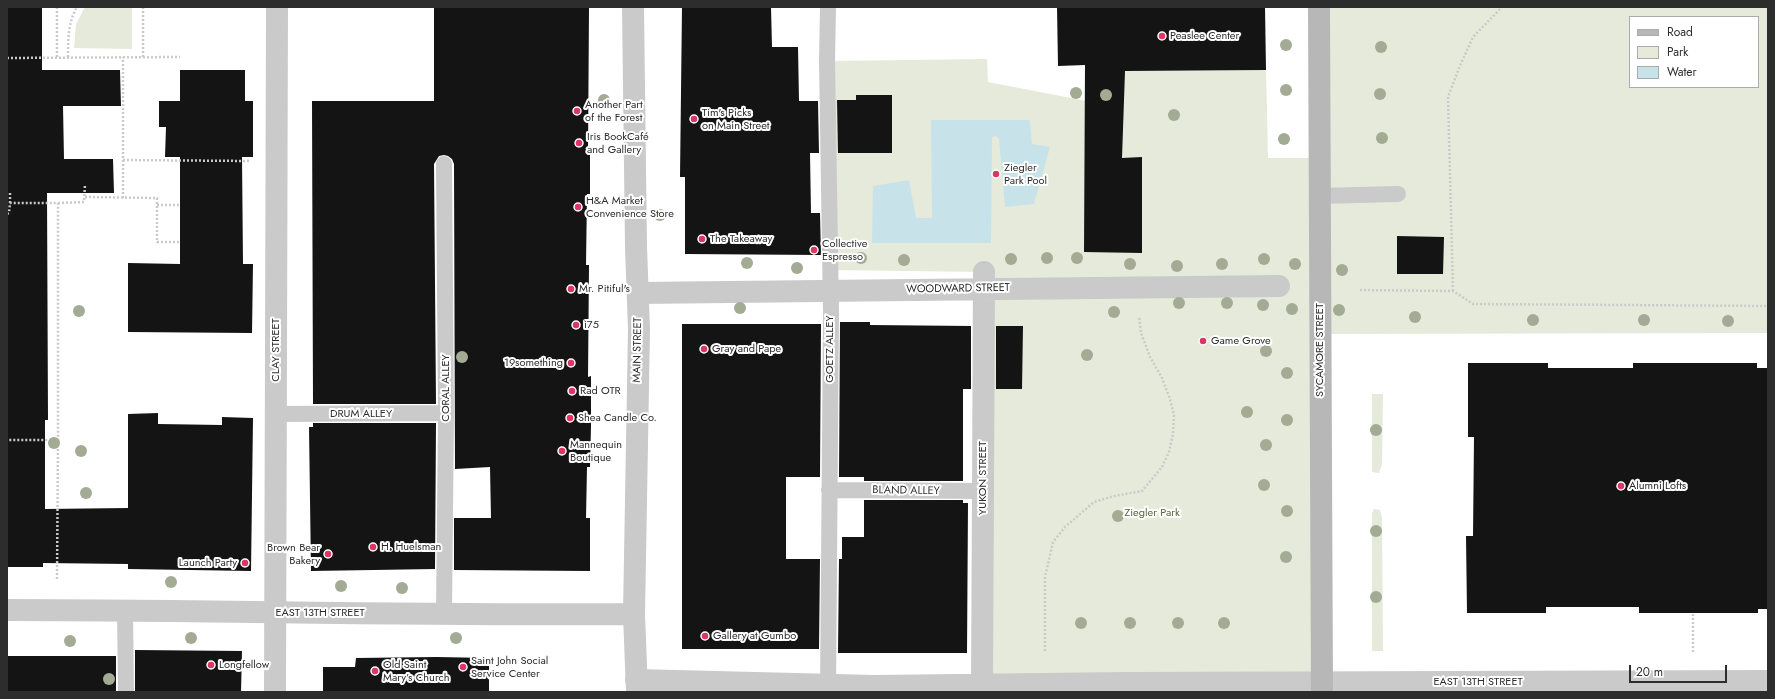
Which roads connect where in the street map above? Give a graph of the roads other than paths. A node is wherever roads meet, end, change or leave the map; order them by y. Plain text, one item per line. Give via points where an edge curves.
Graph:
1 (277, 7) edge
2 (634, 7) edge
3 (828, 7) edge
4 (1319, 7) edge
5 (444, 164) dead end
6 (1398, 194) dead end
7 (1320, 196) junction
8 (984, 280) junction
9 (1279, 286) dead end
10 (831, 291) junction
11 (638, 293) junction
12 (446, 413) junction
13 (276, 414) junction
14 (829, 490) junction
15 (983, 491) junction
16 (7, 610) edge
17 (125, 610) junction
18 (276, 613) junction
19 (444, 613) junction
20 (634, 614) junction
21 (1768, 681) edge
22 (982, 684) junction
23 (636, 686) edge
24 (1129, 687) edge
25 (1322, 687) edge
26 (1516, 687) edge
27 (828, 688) edge
28 (126, 692) edge
29 (275, 692) edge

1 - 13 street, CLAY STREET
2 - 11 street, MAIN STREET
3 - 10 lane, GOETZ ALLEY
4 - 7 main road, SYCAMORE STREET
5 - 12 lane, CORAL ALLEY
6 - 7 lane
7 - 25 main road, SYCAMORE STREET
8 - 9 street, WOODWARD STREET via 1145,287
8 - 10 street, WOODWARD STREET
8 - 15 street, YUKON STREET
10 - 11 street, WOODWARD STREET
10 - 14 lane, GOETZ ALLEY
11 - 20 street, MAIN STREET
12 - 13 lane, DRUM ALLEY
12 - 19 lane, CORAL ALLEY
13 - 18 street, CLAY STREET
14 - 15 lane, BLAND ALLEY
14 - 27 lane, GOETZ ALLEY
15 - 22 street, YUKON STREET
16 - 17 street, EAST 13TH STREET
17 - 18 street, EAST 13TH STREET
17 - 28 lane
18 - 19 street, EAST 13TH STREET
18 - 29 street, CLAY STREET
19 - 20 street, EAST 13TH STREET
20 - 23 street, MAIN STREET
21 - 26 street, EAST 13TH STREET
22 - 24 street, EAST 13TH STREET
22 - 27 street, EAST 13TH STREET
23 - 27 street, EAST 13TH STREET
24 - 25 street, EAST 13TH STREET
25 - 26 street, EAST 13TH STREET

